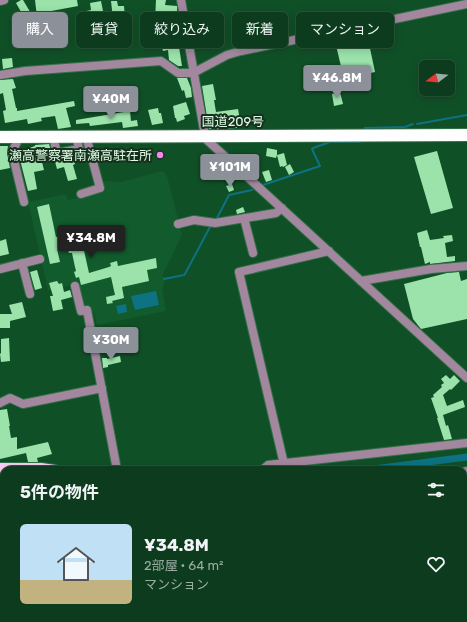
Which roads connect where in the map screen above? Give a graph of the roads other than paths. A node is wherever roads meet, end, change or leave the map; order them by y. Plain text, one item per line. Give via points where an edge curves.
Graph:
1 (4, 0) edge
2 (181, 0) edge
3 (0, 1) edge
4 (467, 4) edge
5 (193, 73) junction
6 (0, 75) edge
7 (467, 135) edge
8 (81, 136) junction
9 (205, 136) junction
10 (0, 137) edge
11 (16, 137) junction
12 (80, 194) dead end
13 (24, 202) dead end
14 (282, 208) junction
15 (244, 218) junction
16 (178, 224) dead end
17 (329, 251) junction
18 (253, 253) dead end
19 (40, 259) dead end
20 (22, 263) junction
21 (467, 266) edge
22 (0, 269) edge
23 (361, 281) junction
24 (74, 286) dead end
25 (30, 294) dead end
26 (467, 378) edge
27 (102, 388) junction
28 (0, 403) edge
29 (467, 443) edge
30 (284, 464) junction
31 (116, 466) edge
32 (267, 466) edge

1 - 3 street
2 - 5 street
4 - 5 street via 241,51 227,55
5 - 6 street via 178,73 161,61 25,70
5 - 9 street
7 - 9 highway, 国道209号
8 - 9 highway, 国道209号
8 - 11 highway, 国道209号
8 - 12 street via 100,188
9 - 14 street
10 - 11 highway, 国道209号
11 - 13 street via 17,142 12,152
14 - 15 street via 276,213
14 - 17 street
15 - 16 street via 215,223 194,220
15 - 18 street
17 - 23 street
17 - 30 street via 238,272
19 - 20 street
20 - 22 street
20 - 25 street
21 - 23 street via 431,269
23 - 26 street
24 - 27 street via 81,311 87,310
27 - 28 street via 24,404 10,398
27 - 31 street
29 - 30 street
30 - 32 street

